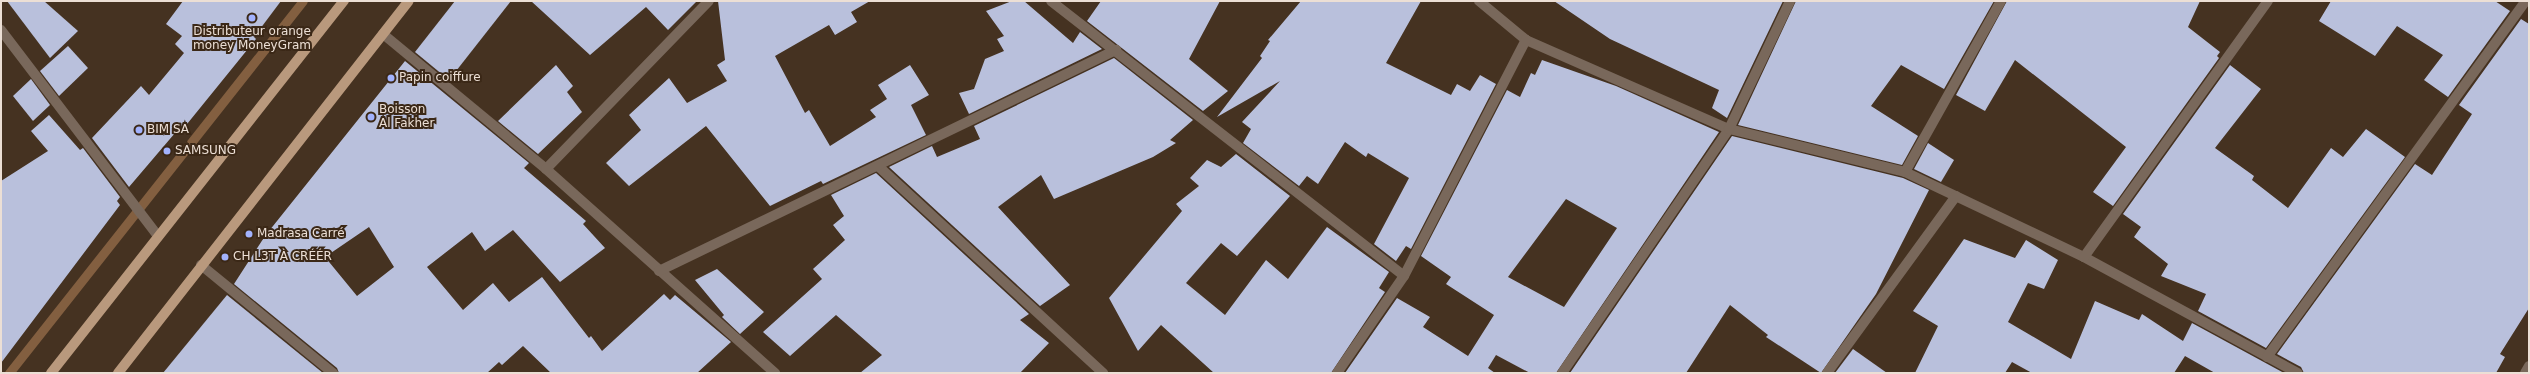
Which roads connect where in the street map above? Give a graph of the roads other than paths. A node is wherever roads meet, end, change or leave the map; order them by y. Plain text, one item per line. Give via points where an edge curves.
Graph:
1 (344, 1) edge
2 (409, 1) edge
3 (710, 1) edge
4 (1051, 1) edge
5 (1479, 1) edge
6 (1790, 1) edge
7 (2001, 1) edge
8 (2268, 1) edge
9 (2526, 1) edge
10 (1, 30) edge
11 (383, 34) junction
12 (1526, 40) junction
13 (1116, 50) junction
14 (1729, 129) junction
15 (878, 166) junction
16 (546, 169) junction
17 (1905, 172) junction
18 (1956, 196) junction
19 (158, 236) junction
20 (2084, 257) junction
21 (201, 266) junction
22 (659, 271) junction
23 (1404, 276) junction
24 (2267, 357) junction
25 (2529, 366) edge
26 (51, 373) edge
27 (118, 373) edge
28 (333, 373) edge
29 (775, 373) edge
30 (1103, 373) edge
31 (1336, 373) edge
32 (1562, 373) edge
33 (1827, 373) edge
34 (2298, 373) edge
35 (2525, 373) edge

1 - 19 main road
2 - 11 main road
3 - 16 street
4 - 13 street
5 - 12 street
6 - 14 street
7 - 17 street
8 - 20 street
9 - 24 street
10 - 19 street
11 - 16 street
11 - 21 main road
12 - 14 street
12 - 23 street
13 - 15 street
13 - 23 street
14 - 17 street
14 - 32 street
15 - 22 street
15 - 30 street
16 - 22 street
17 - 18 street
18 - 20 street
18 - 33 street
19 - 26 main road
20 - 24 street
21 - 27 main road
21 - 28 street
22 - 29 street
23 - 31 street
24 - 34 street
25 - 35 street

